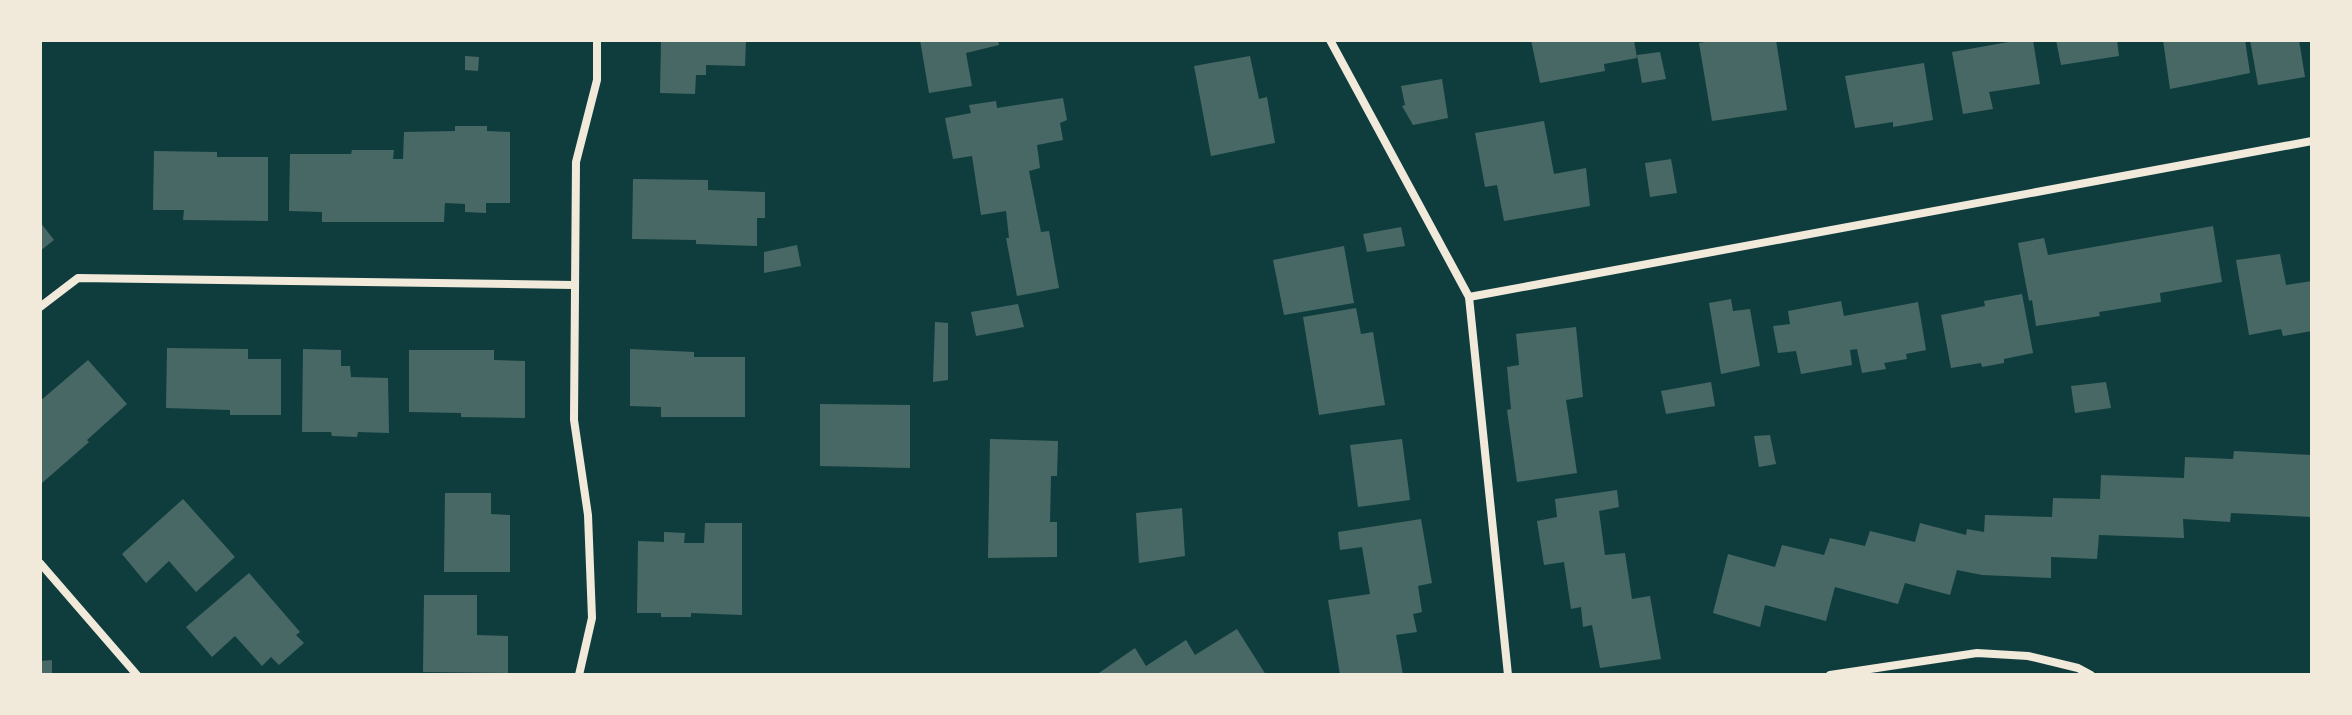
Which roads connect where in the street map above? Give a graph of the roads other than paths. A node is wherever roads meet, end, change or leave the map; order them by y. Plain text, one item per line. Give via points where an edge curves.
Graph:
1 (597, 40) edge
2 (1330, 40) edge
3 (2312, 141) edge
4 (574, 285) junction
5 (1469, 297) junction
6 (40, 307) edge
7 (40, 563) edge
8 (137, 675) edge
9 (579, 675) edge
10 (1508, 675) edge
11 (1830, 675) edge
12 (2091, 675) edge

1 - 4 street via 597,80 576,162
2 - 5 street
3 - 5 street
4 - 6 street via 78,278
4 - 9 street via 574,420 588,515 592,618
5 - 10 street
7 - 8 street
11 - 12 street via 1977,653 2028,656

